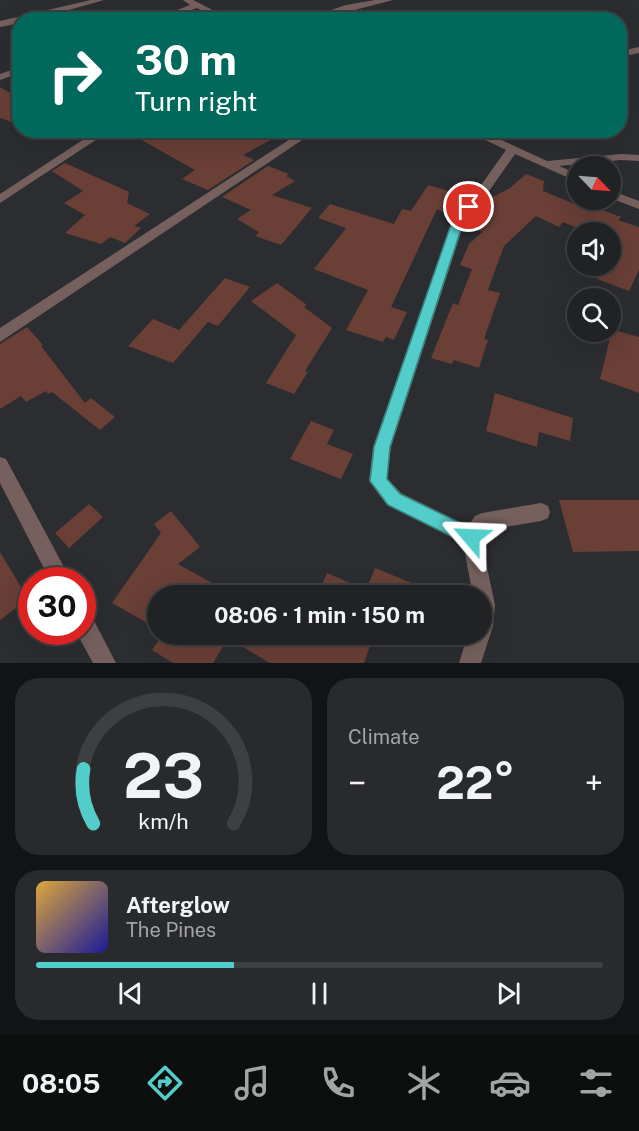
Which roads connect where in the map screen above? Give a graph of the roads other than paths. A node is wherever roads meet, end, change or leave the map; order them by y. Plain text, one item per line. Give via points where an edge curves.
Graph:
1 (100, 0) edge
2 (188, 0) edge
3 (389, 0) edge
4 (197, 4) junction
5 (53, 12) edge
6 (176, 12) edge
7 (212, 12) edge
8 (332, 12) edge
9 (94, 138) edge
10 (300, 138) edge
11 (487, 138) edge
12 (512, 150) junction
13 (639, 158) edge
14 (544, 164) junction
15 (567, 174) edge
16 (621, 198) edge
17 (0, 199) edge
18 (639, 206) edge
19 (0, 336) edge
20 (0, 465) edge
21 (541, 512) dead end
22 (471, 537) junction
23 (54, 567) edge
24 (482, 585) edge
25 (95, 645) edge
26 (476, 645) edge
27 (105, 663) edge
28 (470, 663) edge

1 - 5 street
2 - 4 street
3 - 8 street
4 - 6 street
4 - 7 street
9 - 17 street
10 - 19 street
11 - 12 street
12 - 14 street
12 - 22 street via 460,216 382,447 378,481 394,499
13 - 14 street
14 - 15 street
16 - 18 street
20 - 23 street
21 - 22 street via 482,522
22 - 24 street
25 - 27 street
26 - 28 street

